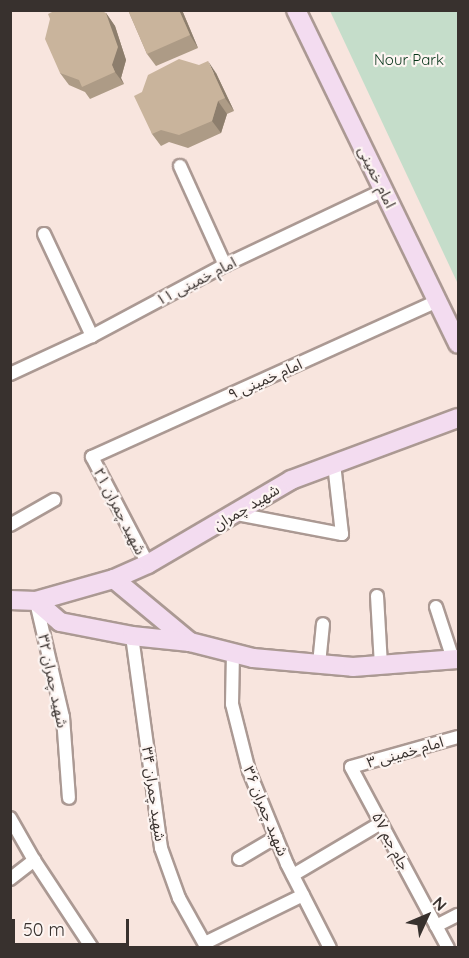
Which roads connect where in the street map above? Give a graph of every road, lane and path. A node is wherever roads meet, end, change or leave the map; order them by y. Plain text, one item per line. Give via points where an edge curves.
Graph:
1 (296, 10) edge
2 (180, 166) dead end
3 (384, 190) junction
4 (44, 234) dead end
5 (225, 265) junction
6 (437, 301) junction
7 (93, 336) junction
8 (459, 344) edge
9 (10, 374) edge
10 (459, 418) edge
11 (92, 457) joint
12 (334, 464) junction
13 (54, 500) dead end
14 (237, 514) junction
15 (10, 525) edge
16 (148, 564) junction
17 (114, 579) junction
18 (377, 597) dead end
19 (10, 600) edge
20 (36, 601) junction
21 (436, 607) dead end
22 (324, 624) dead end
23 (132, 636) junction
24 (190, 642) junction
25 (233, 652) junction
26 (456, 659) edge
27 (319, 664) junction
28 (381, 665) junction
29 (459, 737) edge
30 (351, 767) joint
31 (69, 798) dead end
32 (10, 818) edge
33 (381, 823) junction
34 (276, 837) junction
35 (239, 859) dead end
36 (34, 860) junction
37 (293, 875) junction
38 (10, 879) edge
39 (303, 895) junction
40 (459, 915) edge
41 (436, 926) junction
42 (206, 945) edge
43 (92, 948) edge
44 (330, 948) edge
45 (448, 948) edge

1 - 3 street, امام خمینی
2 - 5 street
3 - 5 street, امام خمینی ۱۱
3 - 6 street, امام خمینی
4 - 7 street
5 - 7 street, امام خمینی ۱۱
6 - 8 street, امام خمینی
6 - 11 street, امام خمینی ۹
7 - 9 street, امام خمینی ۱۱
10 - 12 street, شهید چمران
11 - 16 street, شهید چمران ۲۱
12 - 14 street, شهید چمران via 291,480
12 - 14 street via 342,534
13 - 15 street
14 - 16 street, شهید چمران
16 - 17 street, شهید چمران
17 - 20 street, شهید چمران
17 - 24 street
18 - 28 street
19 - 20 street, شهید چمران
20 - 23 street via 60,622
20 - 31 street, شهید چمران ۳۲ via 63,717
21 - 26 street
22 - 27 street
23 - 24 street
23 - 42 street, شهید چمران ۳۴ via 161,848 179,898
24 - 25 street
25 - 27 street via 252,658
25 - 34 street, شهید چمران ۳۶ via 232,704 249,771
26 - 28 street
27 - 28 street
29 - 30 street, امام خمینی ۳
30 - 33 street, جام جم ۵۷
32 - 36 street
33 - 37 street
33 - 41 street, جام جم ۵۷
34 - 35 street
34 - 37 street, شهید چمران ۳۶
36 - 38 street
36 - 43 street
37 - 39 street, شهید چمران ۳۶
39 - 42 street
39 - 44 street, شهید چمران ۳۶
40 - 41 street
41 - 45 street, جام جم ۵۷

